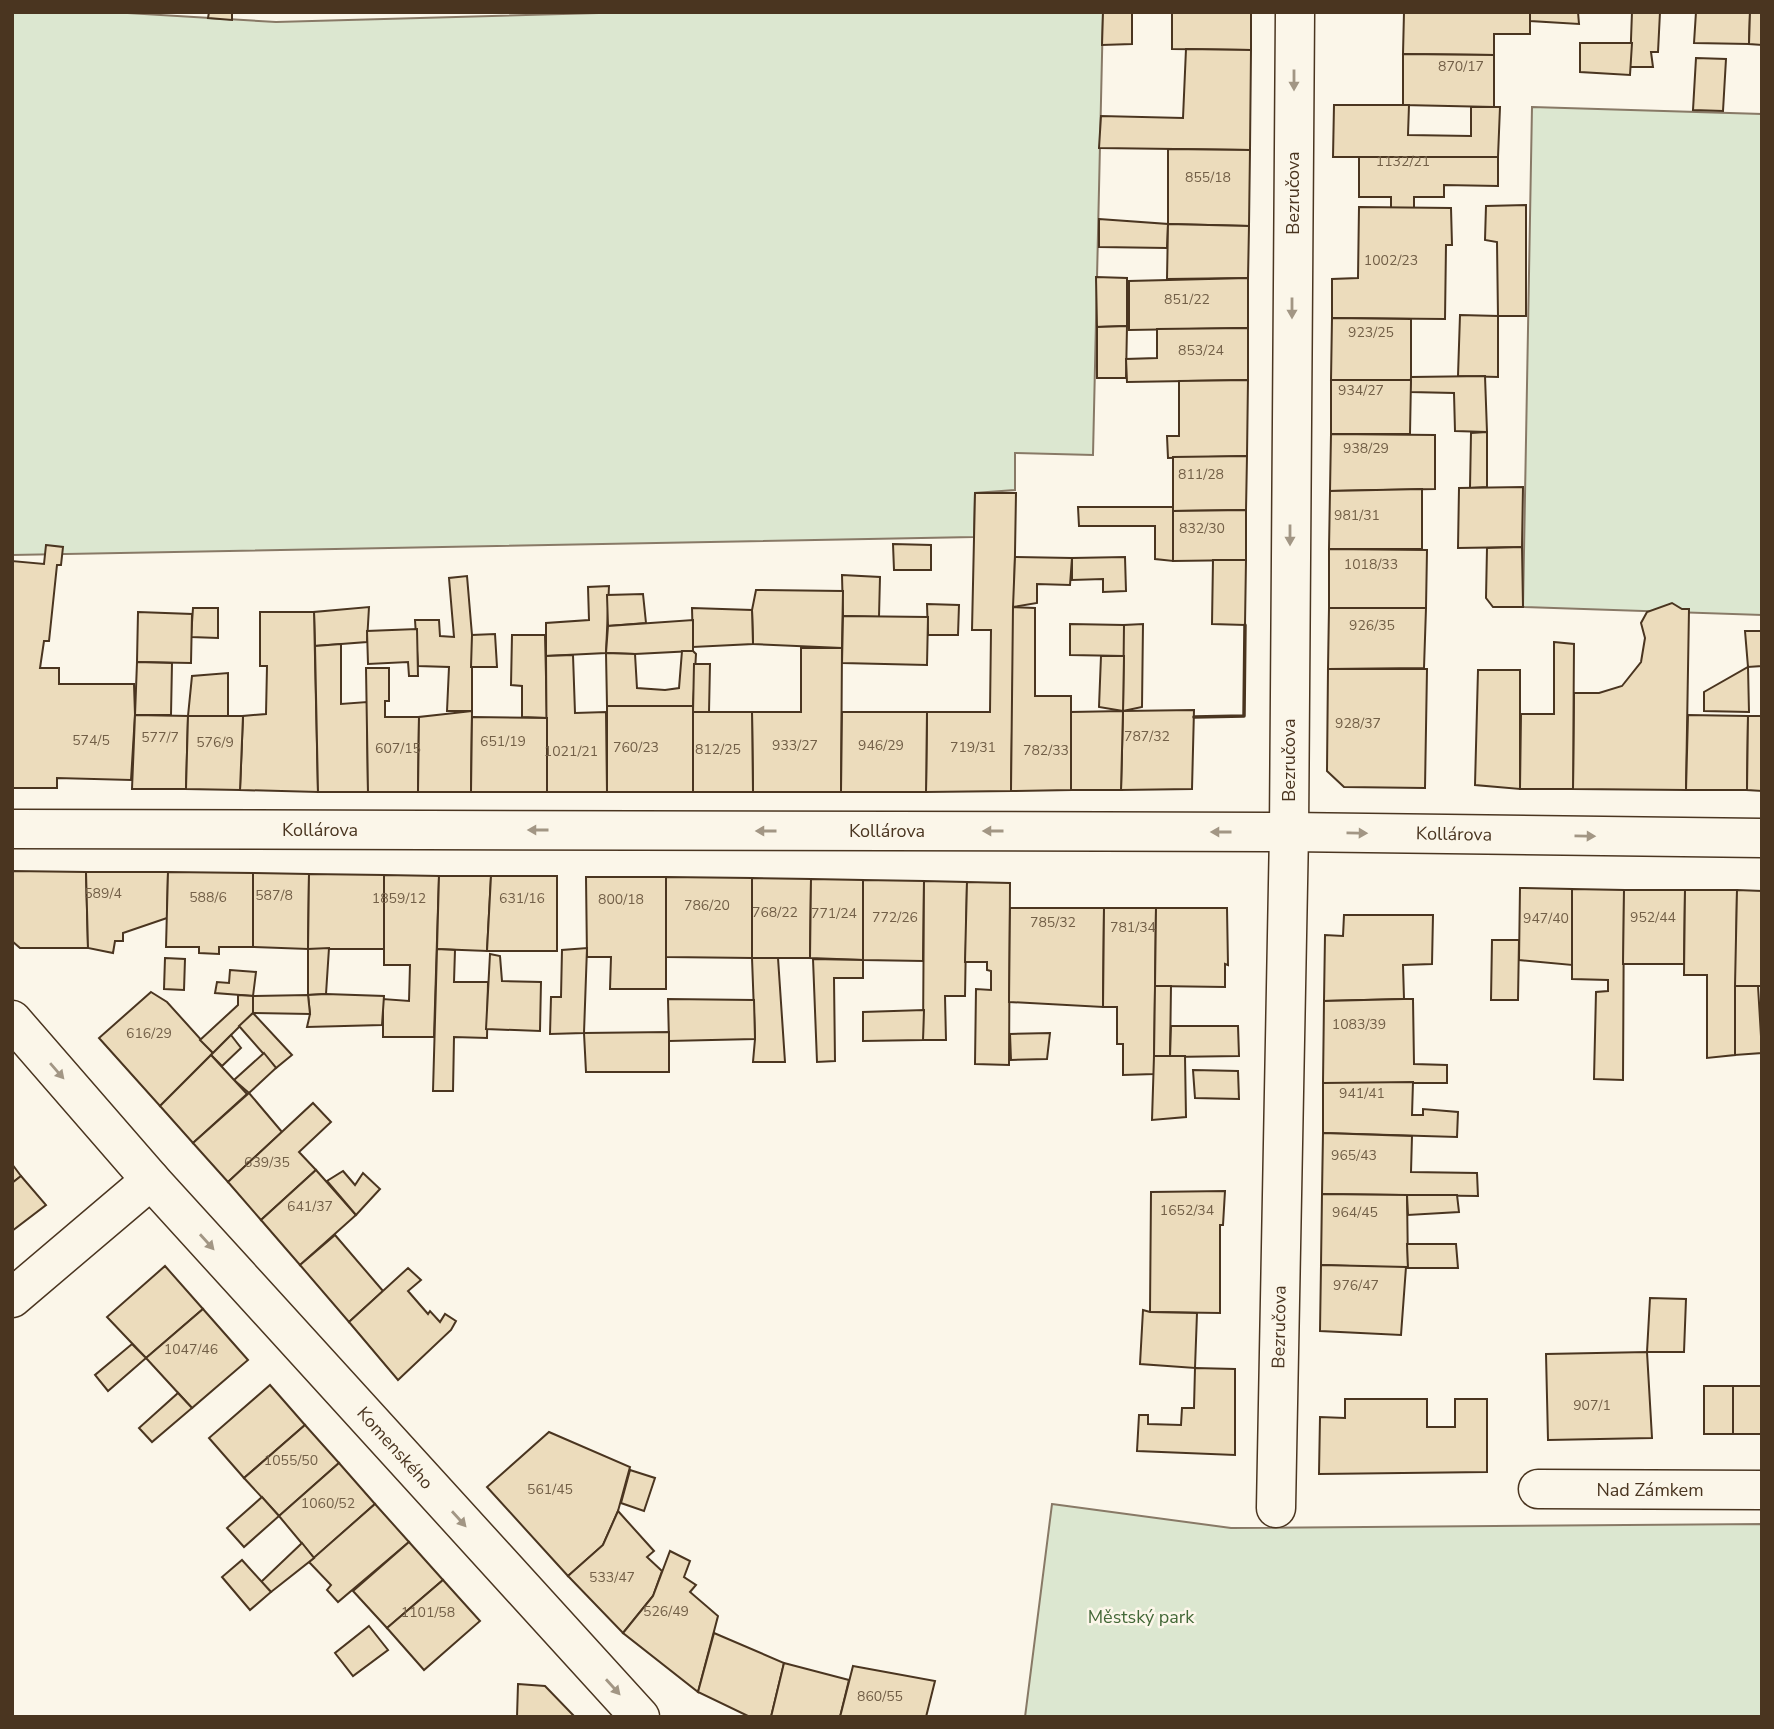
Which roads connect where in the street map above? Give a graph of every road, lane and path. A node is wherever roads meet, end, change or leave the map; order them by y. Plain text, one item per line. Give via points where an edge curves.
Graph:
1 (1295, 12) edge
2 (12, 829) edge
3 (1289, 832) junction
4 (1762, 838) edge
5 (12, 1020) edge
6 (151, 1180) junction
7 (12, 1298) edge
8 (1538, 1489) dead end
9 (1762, 1490) edge
10 (1276, 1508) dead end
11 (640, 1717) edge

1 -> 3 street, Bezručova
3 -> 2 street, Kollárova
3 -> 4 street, Kollárova
3 - 10 street, Bezručova
5 -> 6 street, Komenského
6 - 7 street
6 -> 11 street, Komenského
8 - 9 street, Nad Zámkem

